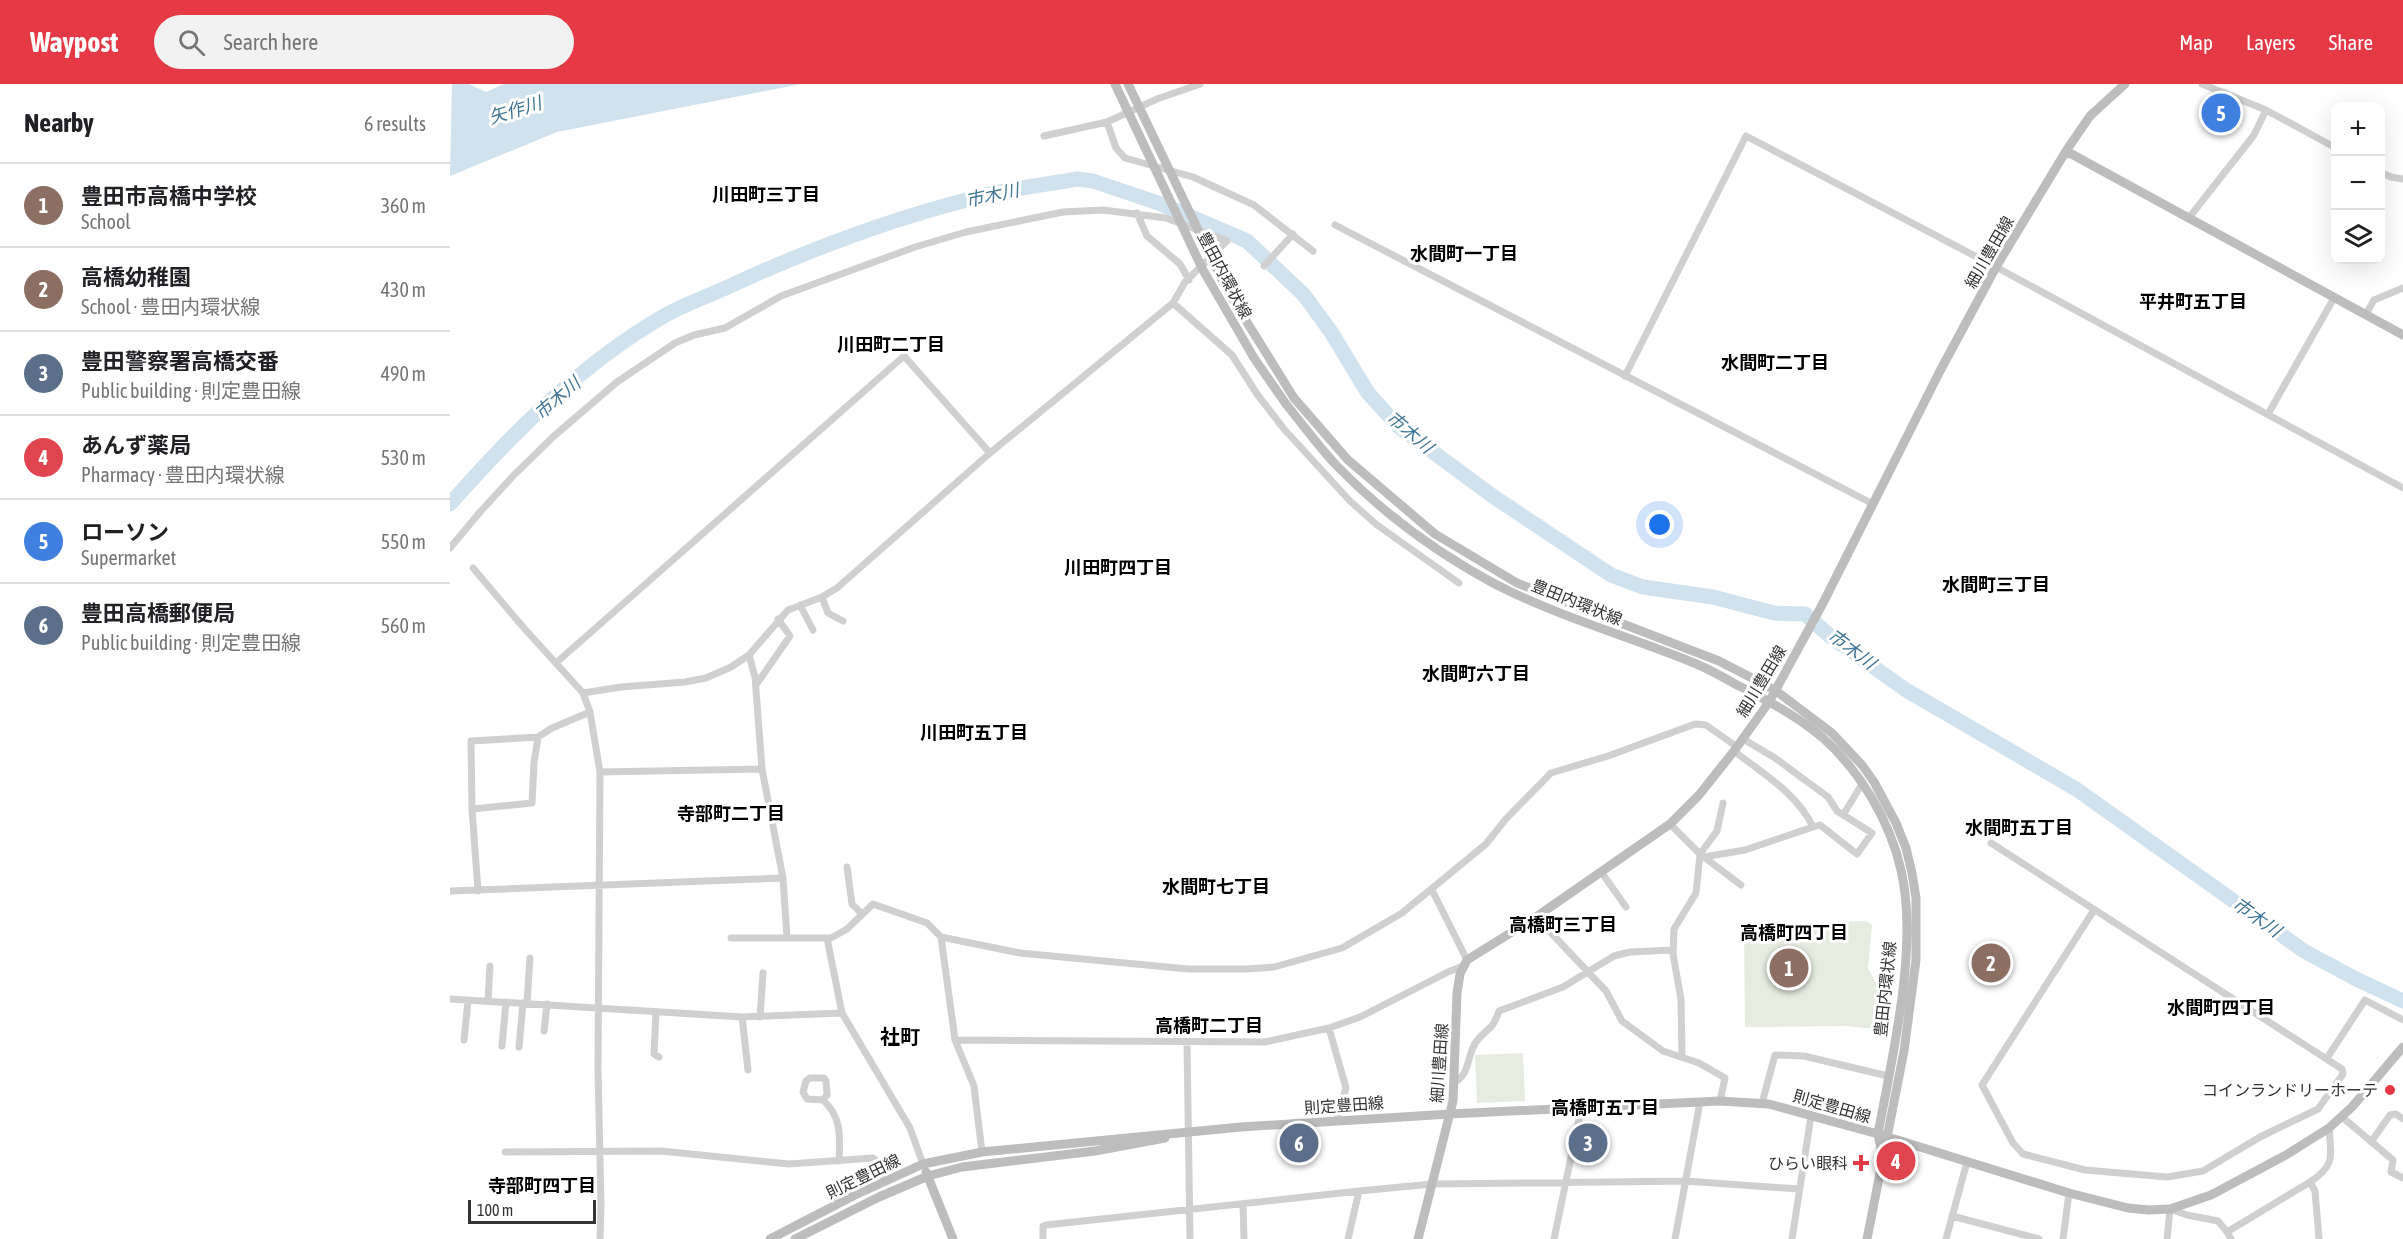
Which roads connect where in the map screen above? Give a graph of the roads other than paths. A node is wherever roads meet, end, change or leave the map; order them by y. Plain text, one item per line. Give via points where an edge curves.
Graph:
1 (1115, 84) edge
2 (1128, 84) edge
3 (1200, 84) edge
4 (2124, 84) edge
5 (2202, 84) edge
6 (2266, 110) junction
7 (1107, 122) junction
8 (1044, 135) dead end
9 (2331, 145) edge
10 (2066, 151) junction
11 (2385, 174) edge
12 (2403, 178) edge
13 (1137, 213) junction
14 (2188, 219) junction
15 (1335, 225) dead end
16 (1293, 234) junction
17 (1313, 251) dead end
18 (1264, 266) dead end
19 (1996, 267) junction
20 (1190, 280) junction
21 (2403, 288) edge
22 (2334, 298) junction
23 (1173, 303) junction
24 (2366, 314) junction
25 (2403, 335) edge
26 (1624, 376) junction
27 (2268, 414) junction
28 (990, 453) junction
29 (2403, 488) edge
30 (1873, 504) junction
31 (450, 548) edge
32 (473, 568) dead end
33 (1459, 583) dead end
34 (822, 597) junction
35 (800, 605) junction
36 (778, 619) junction
37 (843, 621) dead end
38 (813, 630) dead end
39 (749, 655) junction
40 (556, 663) junction
41 (756, 685) junction
42 (1775, 690) junction
43 (583, 693) junction
44 (1769, 702) junction
45 (590, 712) junction
46 (538, 737) junction
47 (1738, 746) junction
48 (762, 769) junction
49 (600, 772) junction
50 (1862, 784) junction
51 (1724, 802) dead end
52 (472, 809) junction
53 (1843, 815) junction
54 (1670, 824) junction
55 (1813, 827) junction
56 (1991, 843) dead end
57 (1702, 856) junction
58 (847, 867) dead end
59 (1602, 873) junction
60 (783, 878) junction
61 (1741, 885) dead end
62 (598, 886) junction
63 (1432, 890) junction
64 (450, 891) edge
65 (478, 891) junction
66 (1626, 907) dead end
67 (2094, 910) junction
68 (861, 914) junction
69 (1536, 917) junction
70 (941, 937) junction
71 (731, 938) dead end
72 (787, 938) junction
73 (827, 938) junction
74 (1673, 950) junction
75 (530, 958) dead end
76 (1465, 963) junction
77 (490, 966) dead end
78 (1588, 970) junction
79 (763, 973) dead end
80 (450, 999) edge
81 (468, 1000) junction
82 (488, 1001) junction
83 (506, 1002) junction
84 (525, 1003) junction
85 (547, 1004) junction
86 (600, 1007) junction
87 (656, 1012) junction
88 (842, 1013) junction
89 (742, 1017) junction
90 (759, 1017) junction
91 (2403, 1020) edge
92 (1329, 1028) junction
93 (544, 1031) dead end
94 (464, 1040) dead end
95 (955, 1040) junction
96 (1187, 1043) junction
97 (502, 1046) dead end
98 (519, 1047) dead end
99 (2403, 1047) edge
100 (658, 1057) dead end
101 (1682, 1057) junction
102 (2327, 1058) junction
103 (748, 1070) dead end
104 (1888, 1076) junction
105 (1454, 1083) junction
106 (823, 1100) dead end
107 (1720, 1101) junction
108 (1700, 1102) junction
109 (1762, 1103) junction
110 (1581, 1108) junction
111 (1450, 1114) junction
112 (1811, 1116) junction
113 (2342, 1117) junction
114 (2403, 1119) edge
115 (1336, 1121) junction
116 (2329, 1128) junction
117 (1188, 1132) junction
118 (1878, 1134) junction
119 (1889, 1138) junction
120 (2371, 1142) junction
121 (600, 1151) junction
122 (505, 1152) dead end
123 (982, 1152) junction
124 (1882, 1154) junction
125 (839, 1161) junction
126 (1967, 1162) junction
127 (923, 1164) junction
128 (928, 1176) junction
129 (2403, 1178) edge
130 (885, 1181) junction
131 (1566, 1181) junction
132 (1685, 1181) junction
133 (2310, 1182) junction
134 (1432, 1184) junction
135 (1799, 1189) junction
136 (1359, 1191) junction
137 (2069, 1193) junction
138 (1243, 1204) junction
139 (2170, 1209) junction
140 (1190, 1210) junction
141 (1952, 1216) junction
142 (2227, 1232) junction
143 (600, 1239) edge
144 (770, 1239) edge
145 (795, 1239) edge
146 (953, 1239) edge
147 (1043, 1239) edge
148 (1190, 1239) edge
149 (1244, 1239) edge
150 (1348, 1239) edge
151 (1418, 1239) edge
152 (1554, 1239) edge
153 (1675, 1239) edge
154 (1792, 1239) edge
155 (1867, 1239) edge
156 (1946, 1239) edge
157 (2039, 1239) edge
158 (2063, 1239) edge
159 (2167, 1239) edge
160 (2231, 1239) edge
161 (2313, 1239) edge
162 (2319, 1239) edge

1 - 44 main road, 豊田内環状線, bridge via 1203,270 1254,358 1336,464 1381,507 1440,550 1495,583 1558,613 1696,663
2 - 42 main road, 豊田内環状線, bridge via 1227,290 1294,398 1348,459 1435,534 1517,583 1719,661
3 - 7 street
4 - 10 main road, 細川豊田線 via 2095,110
5 - 6 street
6 - 9 street
6 - 14 street via 2254,135
7 - 8 street
7 - 16 street via 1116,148 1125,158 1193,177 1254,205
10 - 14 main road
10 - 19 main road, 細川豊田線
11 - 12 street
13 - 20 street via 1147,236 1180,264
13 - 20 street via 1166,218 1227,240
13 - 31 street via 1063,212 966,232 804,287 763,304 725,328 675,343 618,382 554,436
14 - 22 main road
15 - 26 street
16 - 17 street
16 - 18 street
19 - 26 street via 1746,136
19 - 27 street
19 - 30 main road, 細川豊田線
20 - 23 street
21 - 24 street via 2374,300
22 - 24 main road
22 - 27 street
23 - 28 street
23 - 33 street via 1232,355 1284,429 1350,501
24 - 25 main road
26 - 30 street
27 - 29 street
28 - 34 street via 855,573
28 - 40 street via 904,356
30 - 42 main road, 細川豊田線
32 - 40 street
34 - 35 street
34 - 37 street via 828,613
35 - 36 street
35 - 38 street
36 - 39 street
36 - 41 street via 790,636
39 - 41 street
39 - 43 street via 706,678
40 - 43 street
41 - 48 street
42 - 44 main road, 細川豊田線
42 - 119 main road, 豊田内環状線 via 1832,733 1862,765 1885,800 1906,848 1916,898 1916,960
43 - 45 street
44 - 47 main road, 細川豊田線
44 - 50 main road, 豊田内環状線 via 1824,739
45 - 46 street
45 - 49 street
46 - 52 street via 532,803
46 - 52 street via 471,741
47 - 53 street via 1775,758 1828,797
47 - 54 main road, 細川豊田線
47 - 55 street via 1806,812
47 - 63 street via 1706,725 1695,724 1551,773 1486,844
48 - 49 street
48 - 60 street
49 - 62 street
50 - 53 street
50 - 104 main road, 豊田内環状線 via 1892,839 1906,900 1906,959
51 - 57 street via 1716,831
52 - 65 street
53 - 55 street via 1872,833 1857,854 1820,825
54 - 57 street
54 - 59 main road, 細川豊田線
55 - 57 street via 1745,850
56 - 67 street
57 - 61 street
57 - 74 street via 1696,891 1677,922
58 - 68 street via 852,904
59 - 66 street
59 - 69 main road, 細川豊田線
60 - 62 street
60 - 72 street
62 - 65 street
62 - 86 street
63 - 70 street via 1391,920 1342,948 1274,967 1188,969 1074,959
63 - 76 street
64 - 65 street
67 - 102 street
67 - 102 street via 1982,1085 2023,1154 2085,1170 2119,1174 2167,1177 2203,1171 2318,1109 2343,1074
68 - 70 street via 873,904 927,923
68 - 73 street via 847,929
69 - 76 main road, 細川豊田線
69 - 78 street
70 - 95 street
71 - 72 street
72 - 73 street
73 - 88 street
74 - 78 street via 1630,952
74 - 101 street via 1681,999
75 - 84 street
76 - 92 street via 1360,1017
76 - 105 main road, 細川豊田線 via 1457,993
77 - 82 street
78 - 101 street via 1622,1021 1663,1051
78 - 105 street via 1563,987 1498,1011 1494,1025 1477,1041 1463,1077
79 - 90 street
80 - 81 street
81 - 82 street
81 - 94 street
82 - 83 street
83 - 84 street
83 - 97 street
84 - 85 street
84 - 98 street
85 - 86 street
85 - 93 street
86 - 87 street
86 - 121 street
87 - 89 street
87 - 100 street via 654,1054
88 - 90 street
88 - 127 street via 910,1128
89 - 90 street
89 - 103 street
91 - 102 street via 2365,1000
92 - 96 street via 1264,1042
92 - 115 street via 1346,1088
95 - 96 street
95 - 123 street via 974,1086
96 - 117 street
99 - 113 main road, 則定豊田線
101 - 107 street via 1725,1078
104 - 109 street via 1804,1056 1775,1055
104 - 118 main road, 豊田内環状線
105 - 111 main road, 細川豊田線
106 - 125 street via 839,1124
107 - 108 main road, 則定豊田線
107 - 109 main road, 則定豊田線
108 - 110 main road, 則定豊田線
108 - 132 street
109 - 112 main road, 則定豊田線
110 - 111 main road, 則定豊田線
110 - 131 street
111 - 115 main road, 則定豊田線
111 - 134 main road, 細川豊田線
112 - 118 main road, 則定豊田線
112 - 135 street
113 - 116 main road, 則定豊田線
113 - 120 street
114 - 120 street via 2390,1115
115 - 117 main road, 則定豊田線
116 - 133 street via 2329,1166
116 - 139 main road, 則定豊田線 via 2211,1195
117 - 123 main road, 則定豊田線
117 - 128 main road, 則定豊田線 via 1144,1143 962,1167
117 - 140 street
118 - 119 main road, 則定豊田線
118 - 124 main road, 豊田内環状線
119 - 124 main road, 豊田内環状線
119 - 126 main road, 則定豊田線
120 - 129 street via 2393,1160 2391,1172
121 - 122 street
121 - 125 street via 716,1155 774,1163
121 - 143 street
123 - 127 main road, 則定豊田線
124 - 155 main road, 豊田内環状線
125 - 130 street via 873,1158
126 - 137 main road, 則定豊田線
126 - 141 street
127 - 128 main road
127 - 130 main road, 則定豊田線
128 - 145 main road, 則定豊田線
128 - 146 main road
130 - 144 main road, 則定豊田線
131 - 132 street
131 - 134 street
131 - 152 street
132 - 135 street
132 - 153 street
133 - 142 street
133 - 162 street via 2315,1191
134 - 136 street
134 - 151 main road, 細川豊田線
135 - 154 street
136 - 138 street
136 - 150 street
137 - 139 main road, 則定豊田線 via 2128,1208
137 - 158 street
138 - 140 street
138 - 149 street
139 - 142 street via 2218,1221
139 - 159 street
140 - 147 street via 1046,1225
140 - 148 street
141 - 156 street
141 - 157 street
142 - 160 street
161 - 162 street

